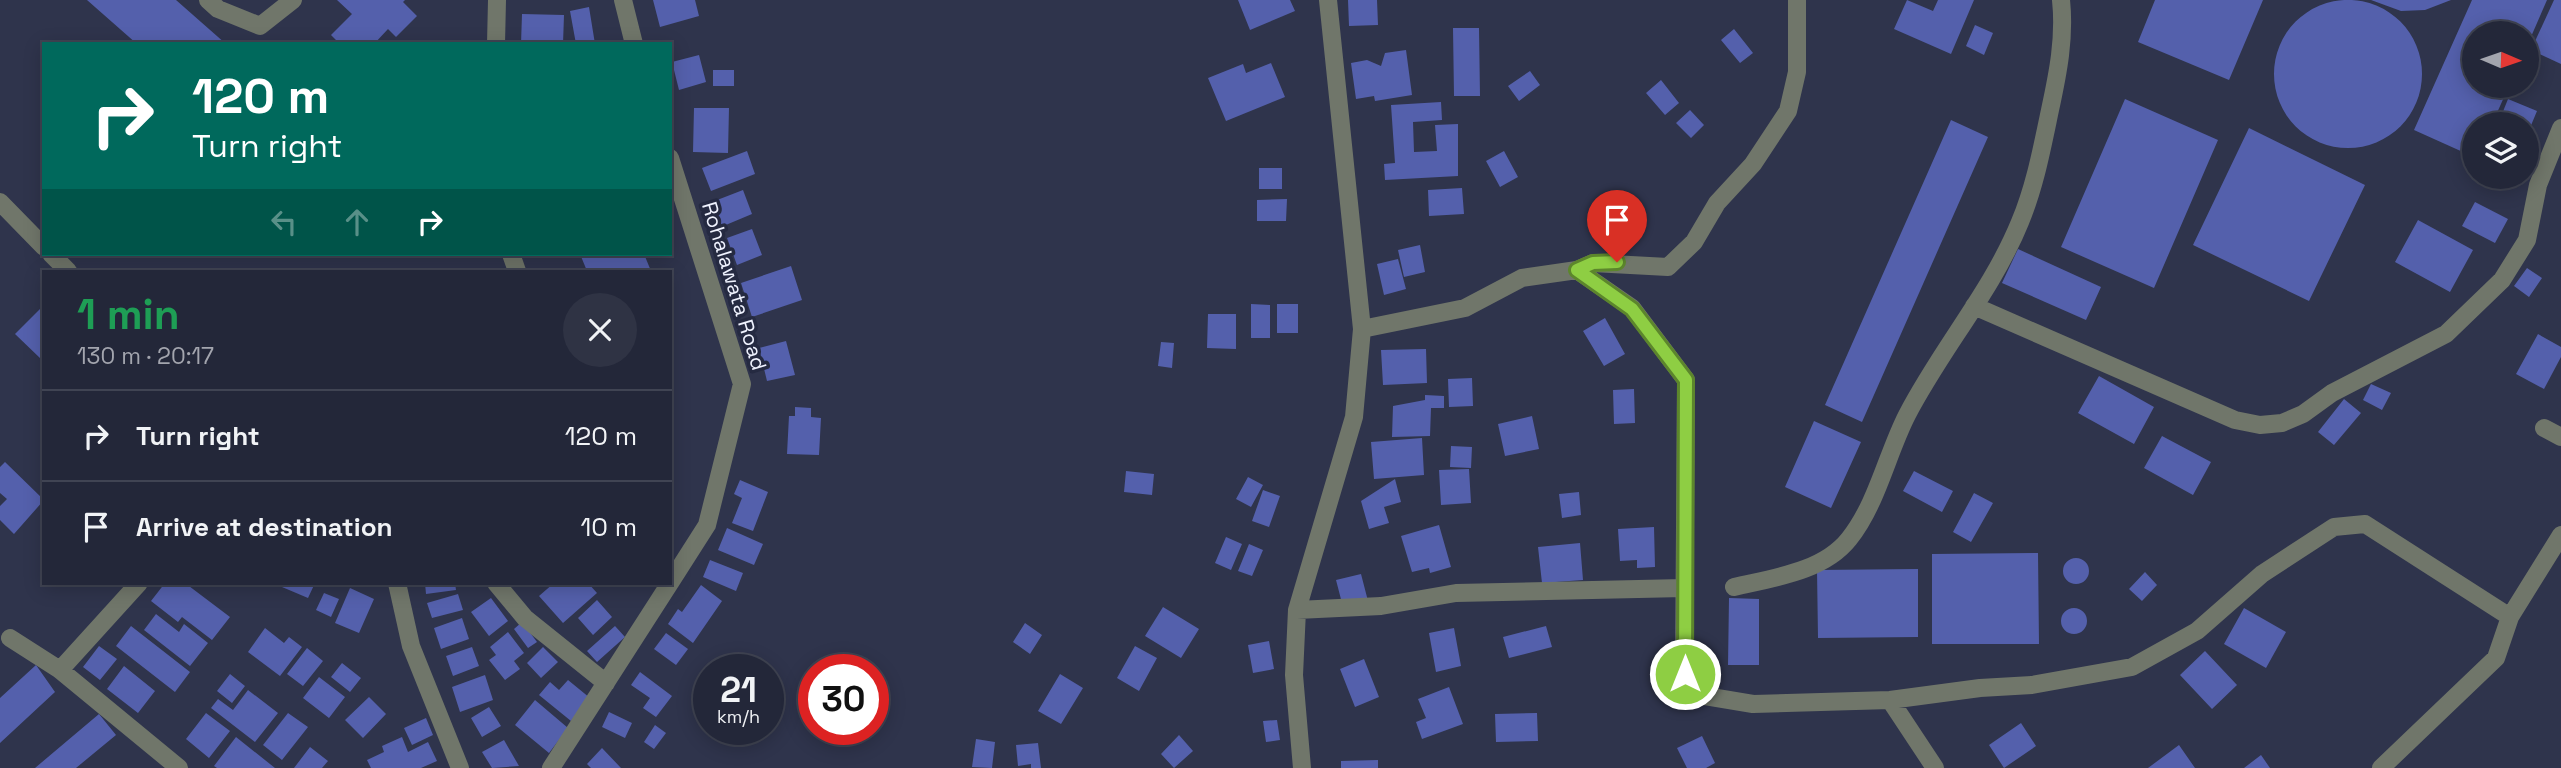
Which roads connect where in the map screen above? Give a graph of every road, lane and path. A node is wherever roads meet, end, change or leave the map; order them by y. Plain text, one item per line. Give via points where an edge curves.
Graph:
1 (208, 0) edge
2 (293, 0) edge
3 (498, 0) edge
4 (623, 0) edge
5 (1328, 0) edge
6 (1797, 0) edge
7 (2061, 0) edge
8 (496, 42) edge
9 (634, 42) edge
10 (2561, 128) edge
11 (672, 164) edge
12 (0, 202) edge
13 (42, 245) edge
14 (53, 256) edge
15 (67, 270) edge
16 (1577, 270) junction
17 (1974, 306) junction
18 (1362, 329) junction
19 (2544, 428) dead end
20 (2561, 437) edge
21 (2561, 535) edge
22 (672, 580) edge
23 (137, 585) edge
24 (397, 585) edge
25 (498, 585) edge
26 (669, 585) edge
27 (1734, 587) dead end
28 (1684, 588) junction
29 (1297, 610) junction
30 (2510, 617) junction
31 (3, 638) edge
32 (60, 670) junction
33 (606, 683) junction
34 (1890, 700) junction
35 (179, 768) edge
36 (460, 768) edge
37 (551, 768) edge
38 (1303, 768) edge
39 (1935, 768) edge
40 (2381, 768) edge

1 - 2 street via 218,9 260,26
3 - 8 street
4 - 9 street
5 - 18 street
6 - 16 street via 1797,72 1788,111 1753,164 1717,203 1694,242 1668,267 1617,262 1593,263
7 - 17 street via 2064,30 2037,173 2019,224
10 - 17 street via 2538,186 2527,240 2502,279 2446,334 2282,423 2235,420
11 - 22 street, Rohalawata Road via 742,384 707,525
12 - 13 street
14 - 15 street
16 - 18 street via 1522,278 1465,308
16 - 28 street via 1632,309 1686,380
17 - 27 street via 1908,414 1849,540 1827,558 1791,574
18 - 29 street via 1354,416
19 - 20 street
21 - 30 street
23 - 32 street
24 - 36 street via 411,646
25 - 33 street via 525,618
26 - 33 street, Rohalawata Road
28 - 29 street via 1456,593 1381,606
28 - 34 street via 1685,674 1699,695 1753,704
29 - 38 street via 1294,675
30 - 34 street via 2365,524 2334,527 2262,574 2197,631 2132,667 2032,685
30 - 40 street via 2496,658
31 - 32 street
32 - 35 street
33 - 37 street, Rohalawata Road
34 - 39 street

